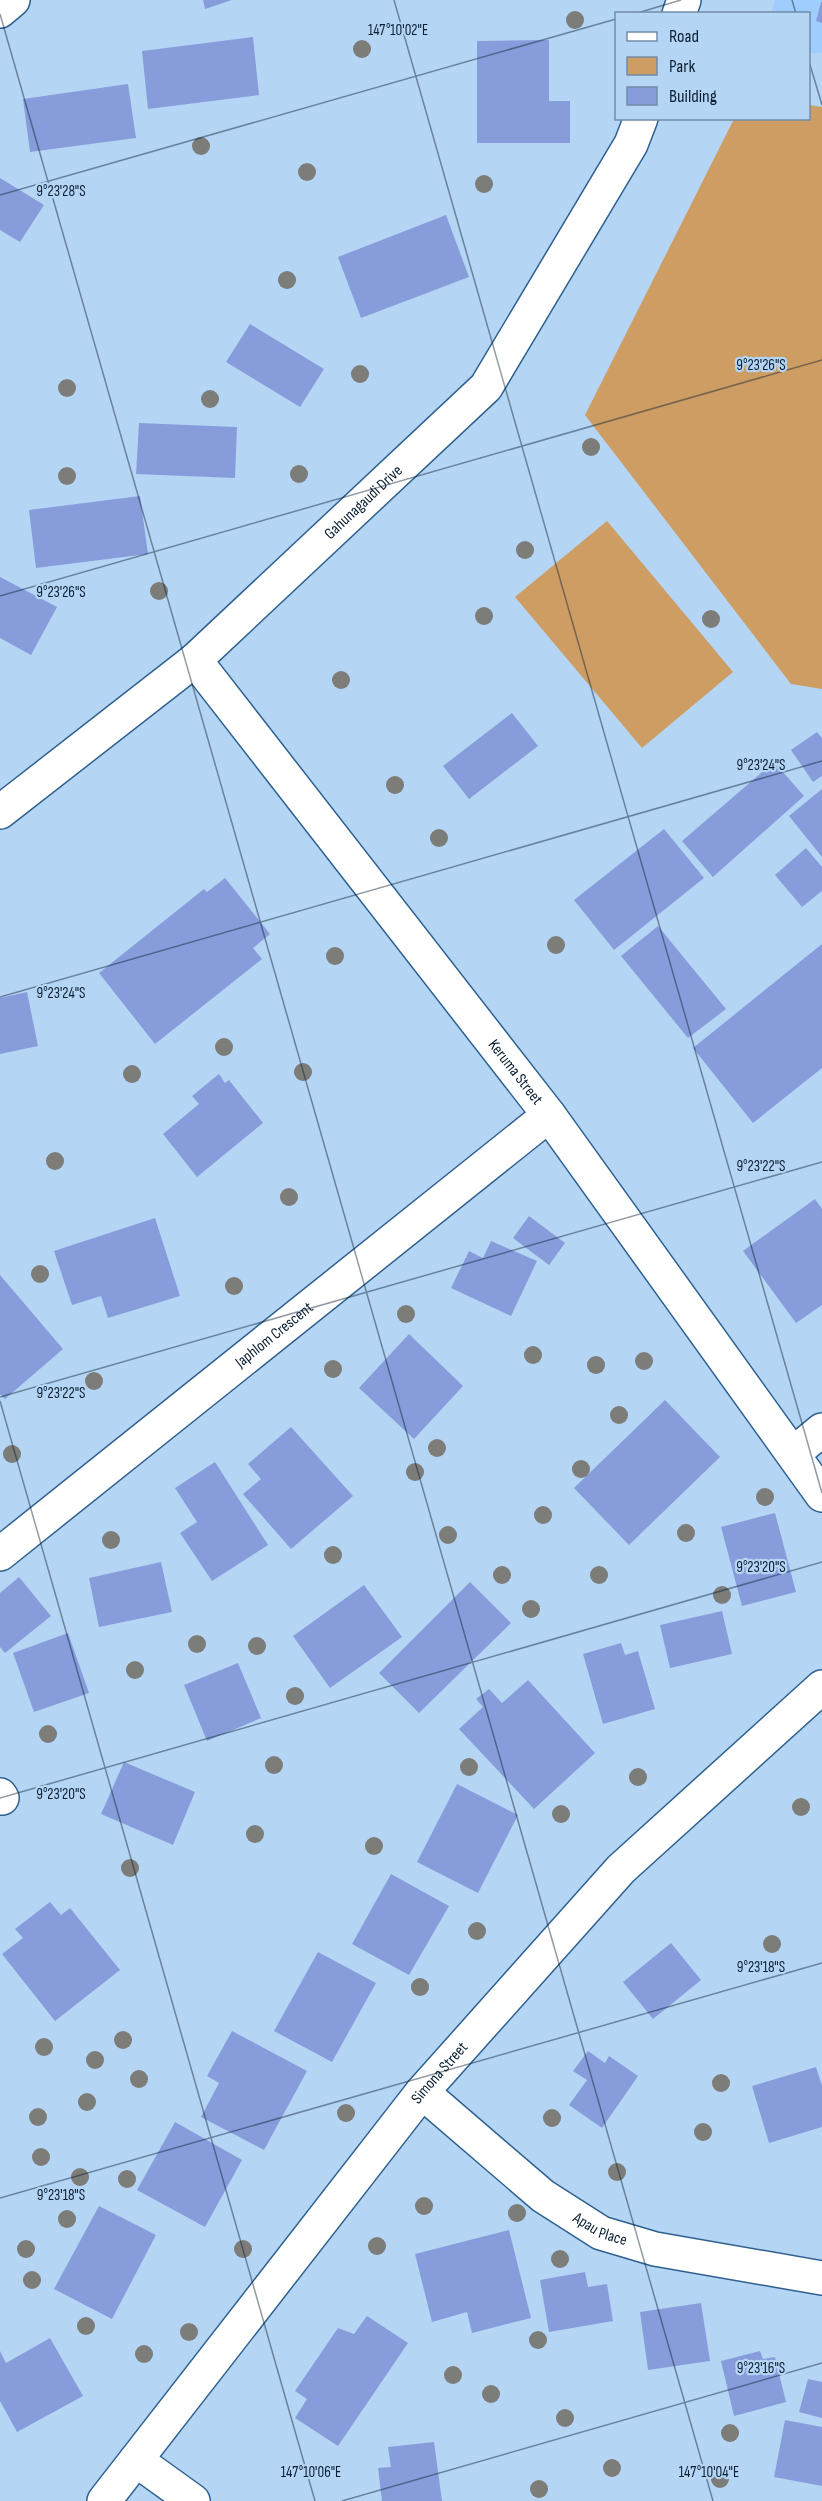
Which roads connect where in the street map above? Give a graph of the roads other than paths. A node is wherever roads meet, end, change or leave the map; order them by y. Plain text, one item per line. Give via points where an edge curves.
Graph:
1 (13, 0) edge
2 (0, 11) edge
3 (639, 120) edge
4 (195, 660) junction
5 (0, 812) edge
6 (549, 1115) junction
7 (822, 1430) edge
8 (794, 1453) junction
9 (822, 1495) edge
10 (0, 1554) edge
11 (822, 1687) edge
12 (422, 2092) junction
13 (822, 2278) edge
14 (136, 2460) junction
15 (104, 2501) edge
16 (193, 2501) edge

1 - 2 street
3 - 4 street, Gahunagaudi Drive via 631,144 486,387
4 - 5 street, Gahunagaudi Drive
4 - 6 street, Keruma Street
6 - 8 street, Keruma Street
6 - 10 street, Japhlom Crescent
7 - 8 street
8 - 9 street, Keruma Street
11 - 12 street, Simona Street via 621,1869
12 - 13 street, Apau Place via 543,2196 601,2234 655,2250
12 - 14 street, Simona Street
14 - 15 street, Simona Street
14 - 16 street

